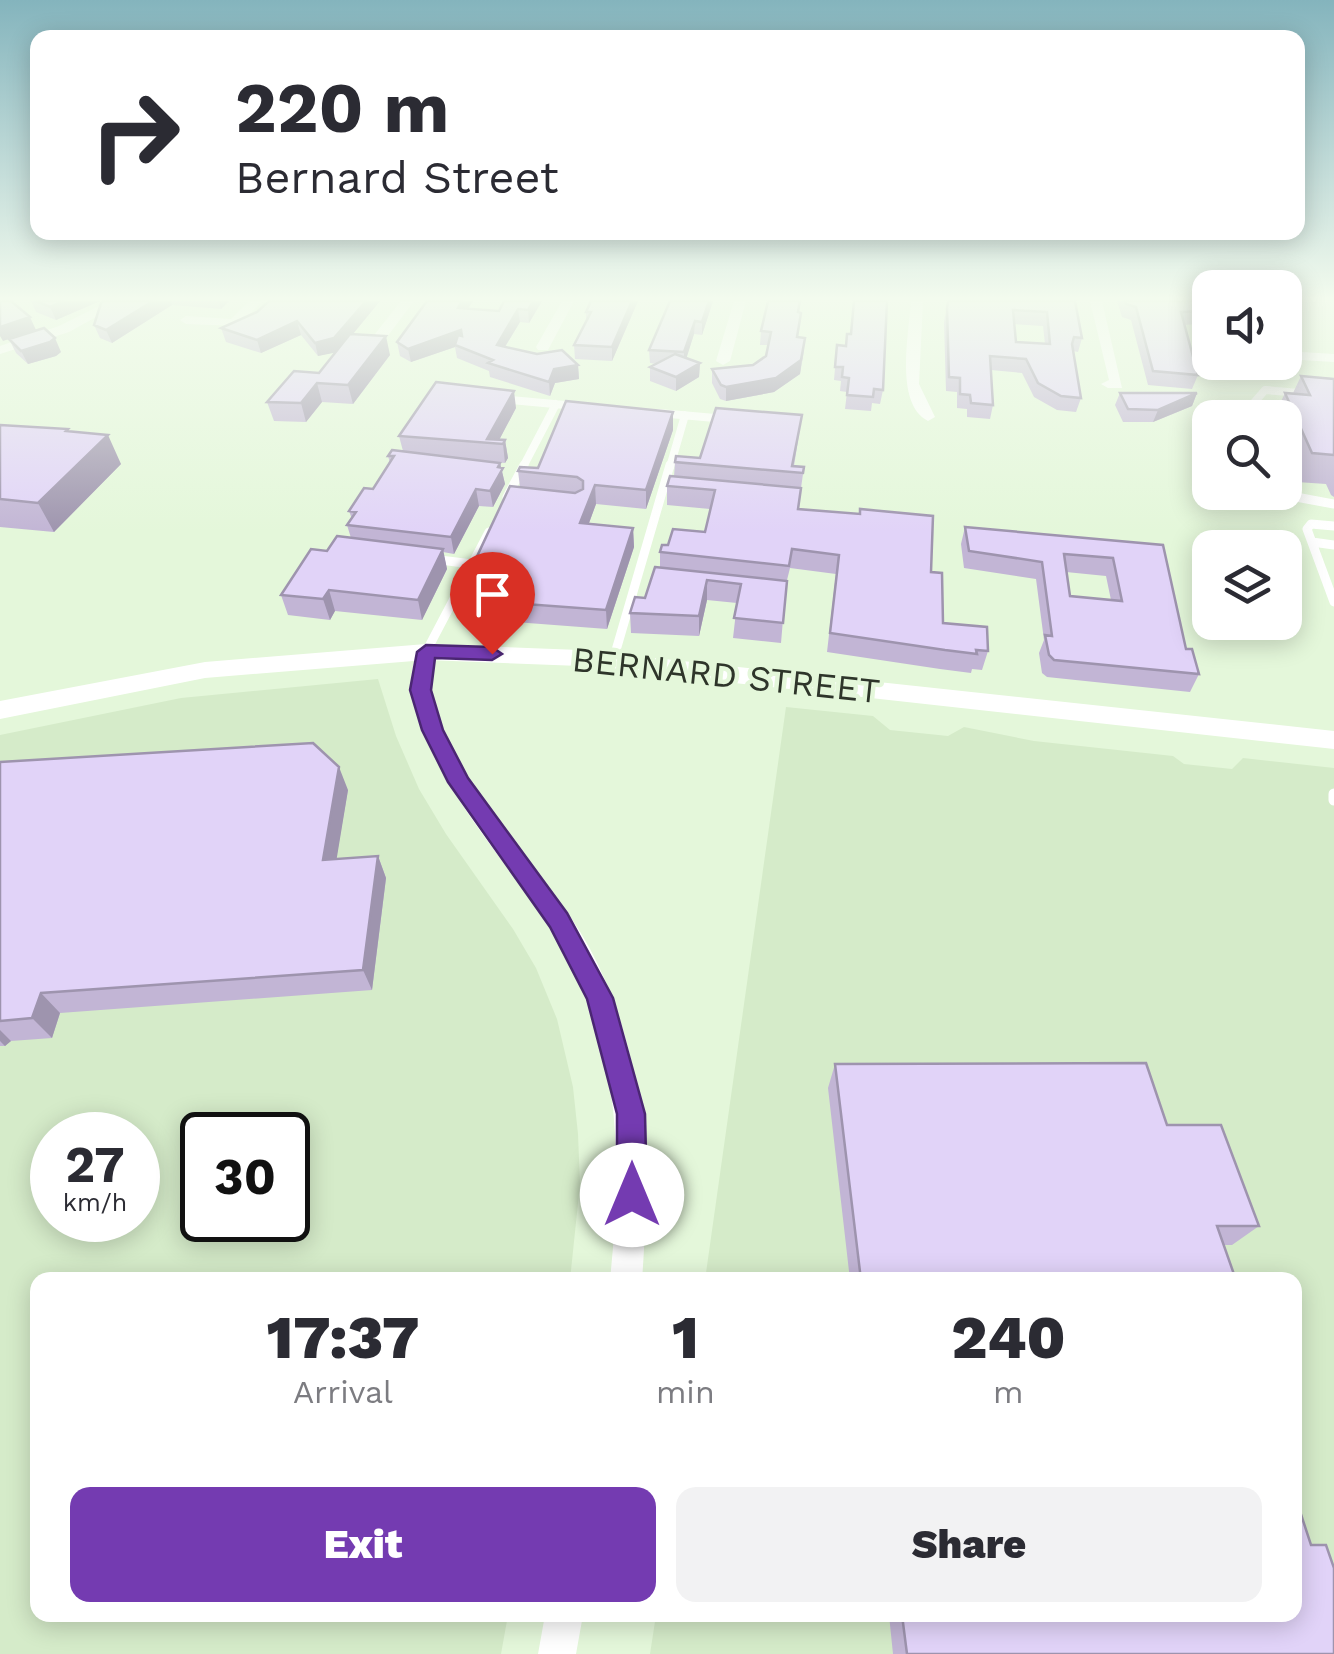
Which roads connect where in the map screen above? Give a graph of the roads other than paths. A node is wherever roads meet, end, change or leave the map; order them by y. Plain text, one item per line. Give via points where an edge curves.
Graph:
1 (912, 378) edge
2 (1115, 378) edge
3 (1108, 384) dead end
4 (1334, 396) edge
5 (483, 398) edge
6 (1256, 400) edge
7 (556, 404) junction
8 (593, 407) edge
9 (648, 412) edge
10 (685, 416) junction
11 (928, 417) dead end
12 (738, 420) edge
13 (500, 470) edge
14 (520, 472) junction
15 (663, 486) junction
16 (681, 487) edge
17 (508, 496) junction
18 (525, 498) edge
19 (1302, 499) edge
20 (1334, 504) edge
21 (1334, 526) edge
22 (1312, 542) junction
23 (1334, 544) edge
24 (418, 558) edge
25 (472, 564) junction
26 (636, 577) junction
27 (656, 579) edge
28 (1334, 602) edge
29 (426, 652) junction
30 (612, 664) junction
31 (0, 710) edge
32 (1334, 740) edge
33 (627, 1272) edge
34 (563, 1622) edge
35 (557, 1654) edge

1 - 11 street
2 - 3 street via 1116,384
4 - 6 lane via 1265,390
5 - 7 lane
7 - 8 lane
7 - 14 lane
9 - 10 lane
10 - 12 lane
10 - 15 lane
13 - 14 lane
14 - 17 lane
15 - 16 lane
15 - 26 lane
17 - 18 lane
17 - 25 lane
19 - 20 lane
21 - 22 lane via 1308,526
22 - 23 lane
22 - 28 lane
24 - 25 lane
25 - 29 lane
26 - 27 lane
26 - 30 lane
29 - 30 street, BERNARD STREET
29 - 31 street, BERNARD STREET via 204,670
29 - 33 street via 420,690 447,762 579,953 616,1047 631,1114
30 - 32 street, BERNARD STREET
34 - 35 street

